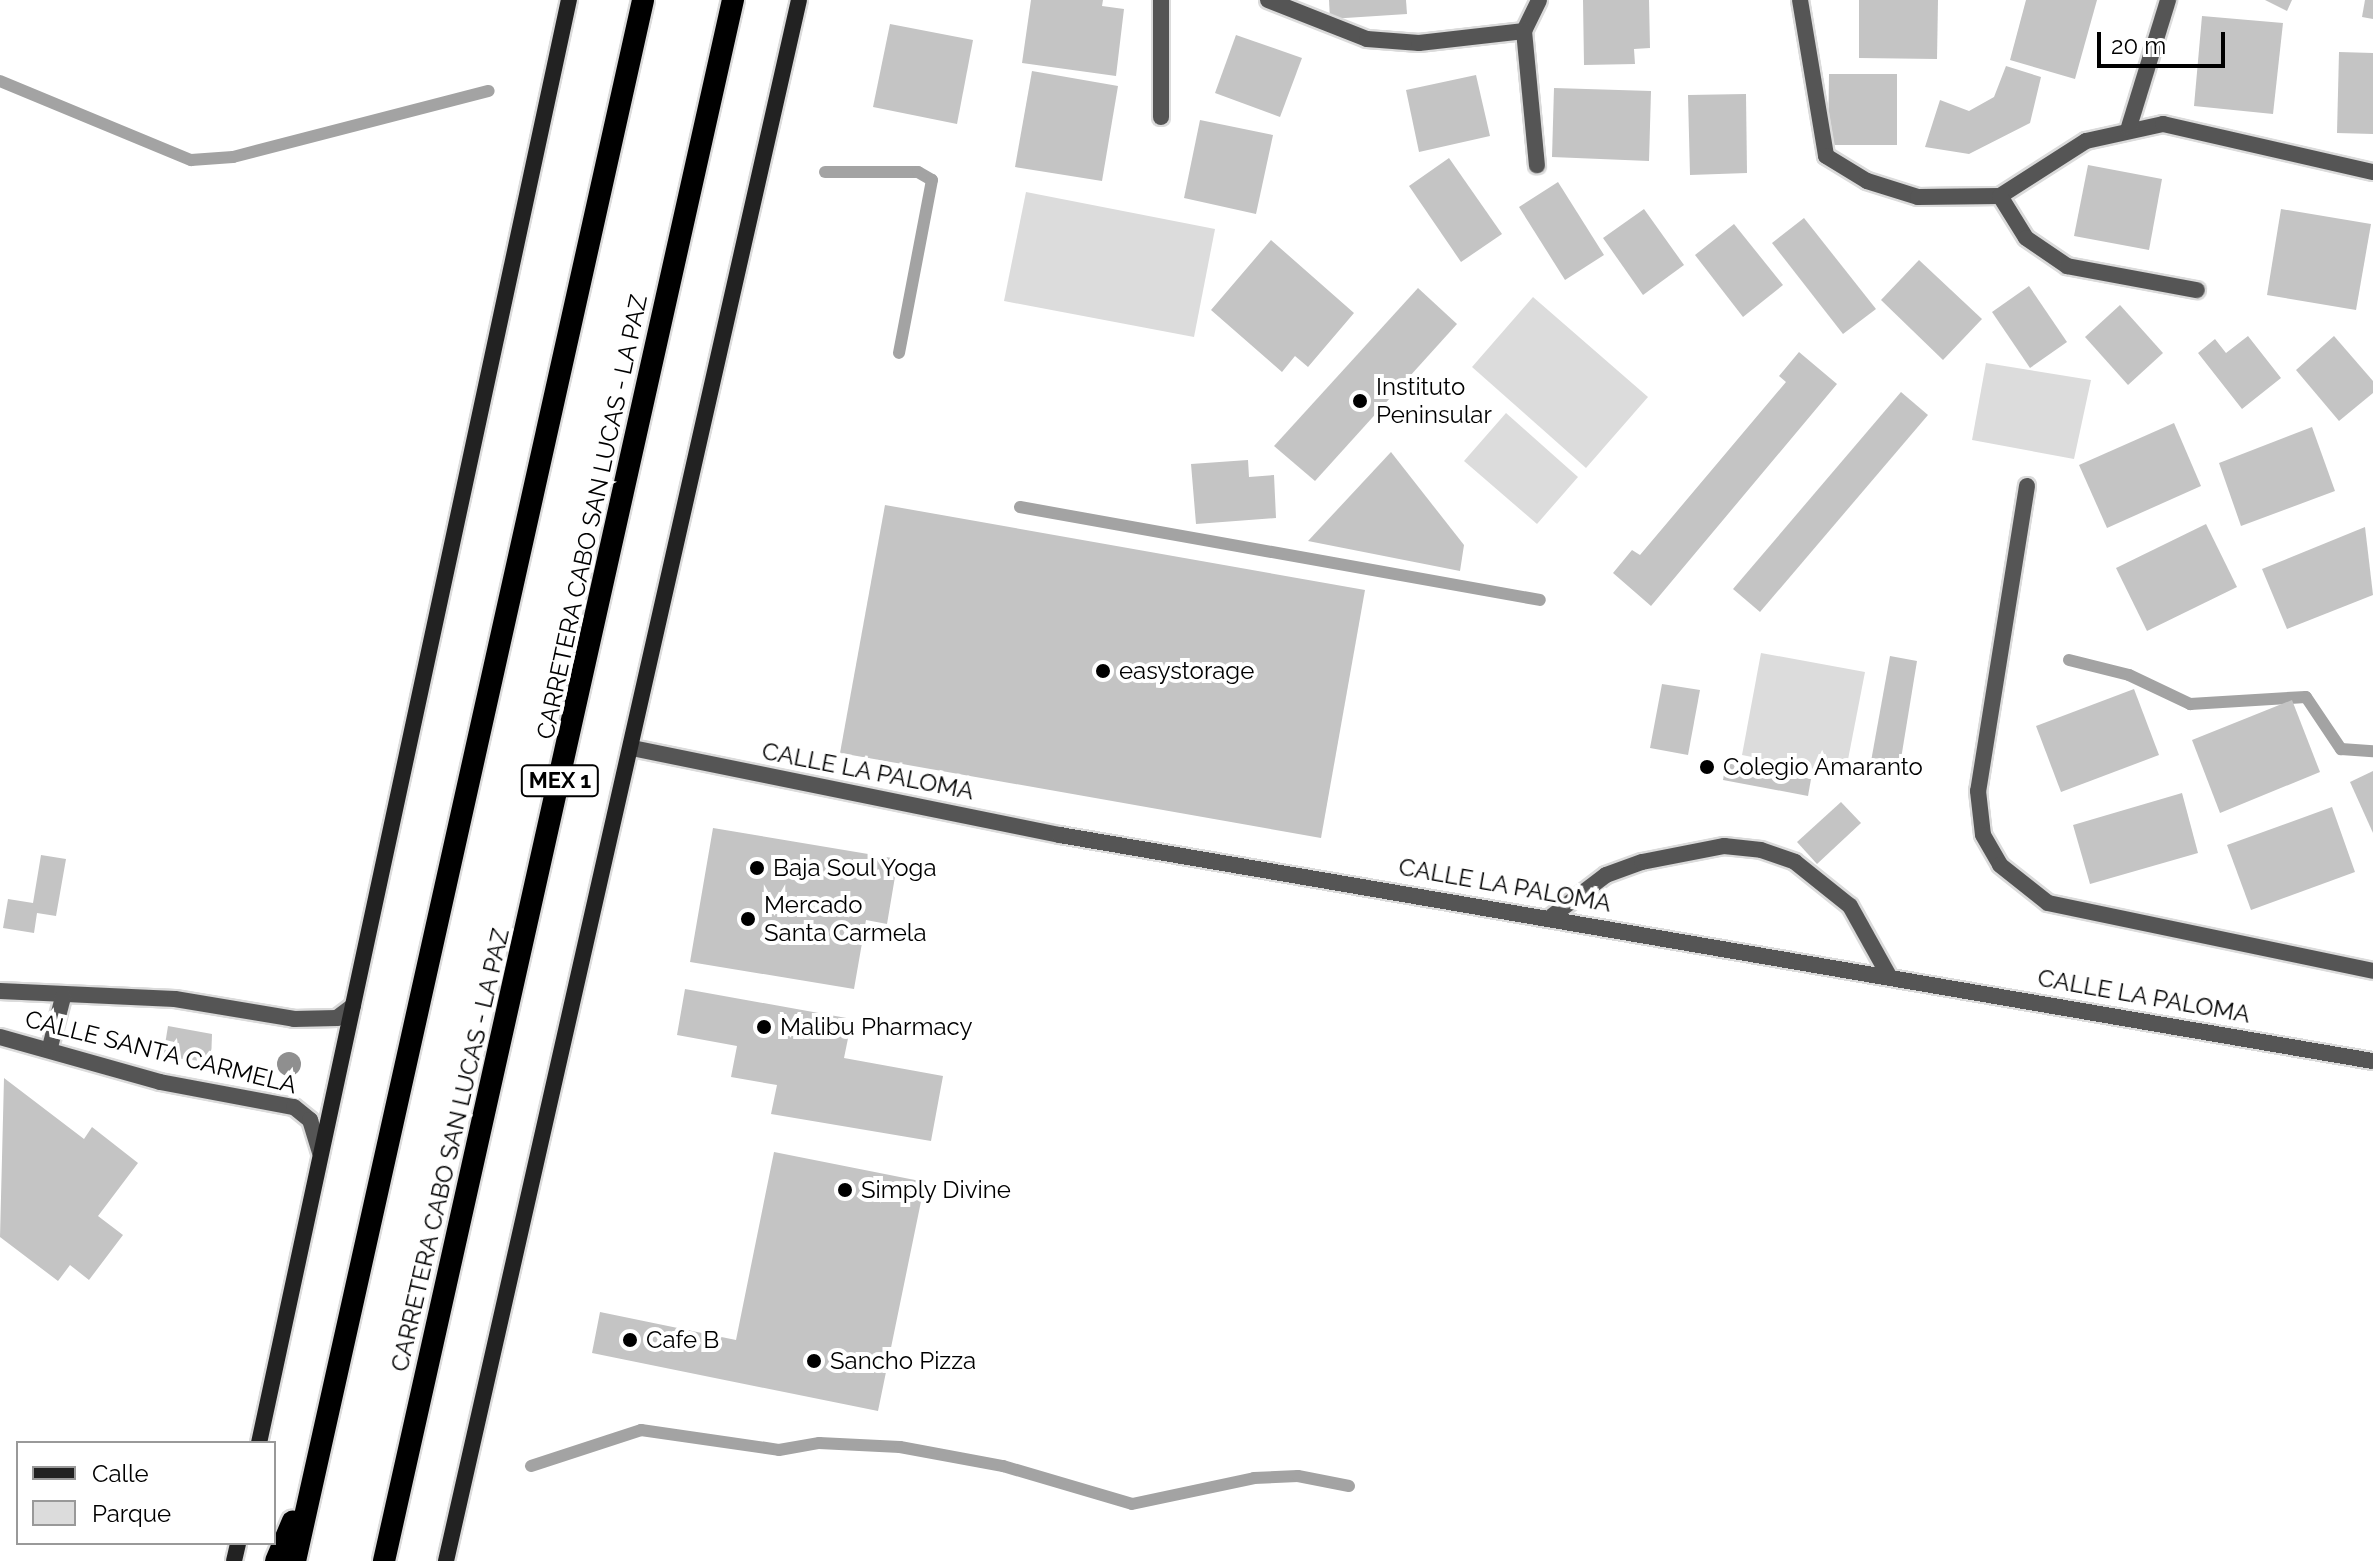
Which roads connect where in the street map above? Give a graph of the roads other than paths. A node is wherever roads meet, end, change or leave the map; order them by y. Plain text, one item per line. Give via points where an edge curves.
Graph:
1 (569, 0) edge
2 (643, 0) edge
3 (733, 0) edge
4 (799, 0) edge
5 (1161, 0) edge
6 (1268, 0) edge
7 (1539, 0) edge
8 (1800, 0) edge
9 (2168, 0) edge
10 (1524, 31) junction
11 (1161, 117) dead end
12 (2129, 127) junction
13 (1537, 165) dead end
14 (2373, 172) edge
15 (2000, 196) junction
16 (2197, 290) dead end
17 (2027, 486) dead end
18 (632, 748) junction
19 (1552, 916) junction
20 (2373, 971) edge
21 (1889, 976) junction
22 (0, 991) edge
23 (63, 997) junction
24 (353, 1006) junction
25 (0, 1037) edge
26 (50, 1047) junction
27 (2373, 1061) edge
28 (320, 1163) junction
29 (259, 1441) edge
30 (317, 1464) junction
31 (276, 1561) edge
32 (295, 1561) edge
33 (384, 1561) edge
34 (446, 1561) edge

1 - 24 main road
2 - 30 highway
3 - 33 highway, CARRETERA CABO SAN LUCAS - LA PAZ / MEX 1
4 - 18 main road
5 - 11 street
6 - 10 street via 1367,39 1419,43
7 - 10 street
8 - 15 street via 1826,156 1867,181 1918,197
9 - 12 street
10 - 13 street
12 - 14 street via 2163,124
12 - 15 street via 2086,141
15 - 16 street via 2026,238 2067,266
17 - 20 street via 1978,791 1983,835 2000,865 2048,903
18 - 19 street, CALLE LA PALOMA via 1060,835
18 - 34 main road
19 - 21 street, CALLE LA PALOMA
19 - 21 street via 1606,875 1642,862 1724,846 1761,850 1795,862 1850,906
21 - 27 street, CALLE LA PALOMA
22 - 23 street, CALLE SANTA CARMELA
23 - 24 street, CALLE SANTA CARMELA via 175,999 305,1020 337,1018
23 - 26 street
24 - 28 main road
25 - 26 street, CALLE SANTA CARMELA
26 - 28 street, CALLE SANTA CARMELA via 160,1082 294,1107 316,1130
28 - 29 main road
30 - 31 highway
30 - 32 highway

